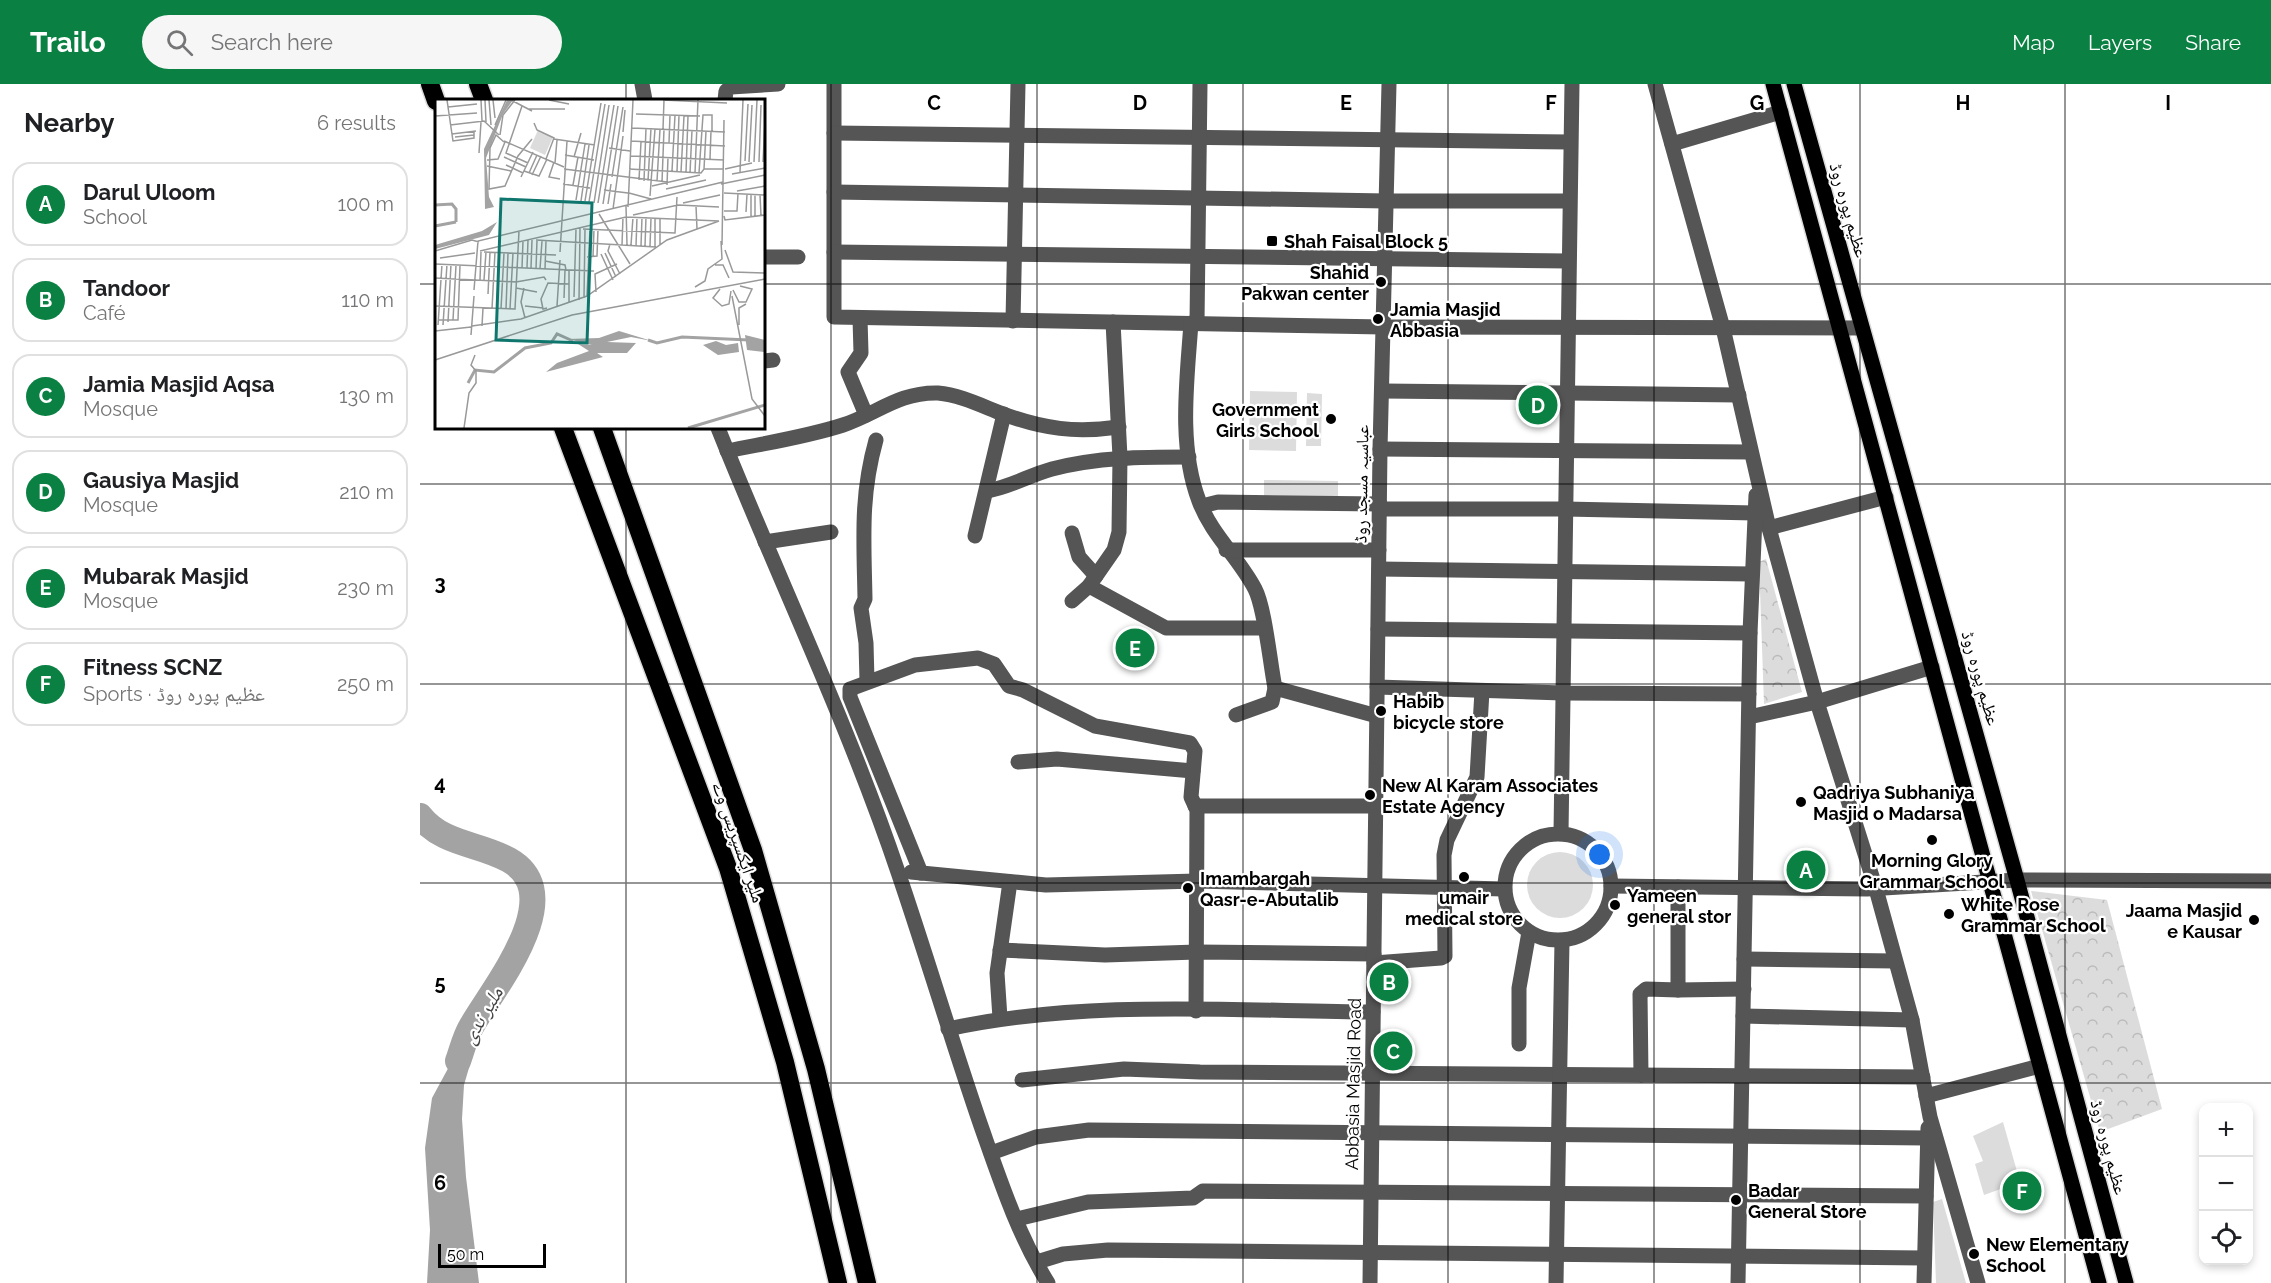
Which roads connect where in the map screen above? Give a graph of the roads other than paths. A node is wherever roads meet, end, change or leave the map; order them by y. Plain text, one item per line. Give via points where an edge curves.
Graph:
1 (430, 84) edge
2 (478, 84) edge
3 (642, 84) edge
4 (778, 84) edge
5 (834, 84) edge
6 (1017, 84) edge
7 (1200, 84) edge
8 (1389, 84) edge
9 (1572, 84) edge
10 (1655, 84) edge
11 (1773, 84) edge
12 (1794, 84) edge
13 (435, 99) edge
14 (484, 99) edge
15 (645, 99) edge
16 (725, 99) edge
17 (1781, 112) junction
18 (834, 133) junction
19 (1017, 135) junction
20 (1199, 136) junction
21 (1388, 139) junction
22 (1570, 142) junction
23 (1672, 144) junction
24 (834, 192) junction
25 (1016, 195) junction
26 (1199, 199) junction
27 (1387, 201) junction
28 (1569, 201) junction
29 (834, 252) junction
30 (1014, 253) junction
31 (1198, 255) junction
32 (765, 257) edge
33 (798, 257) dead end
34 (1386, 259) junction
35 (1568, 261) junction
36 (860, 318) junction
37 (1013, 321) junction
38 (1113, 322) junction
39 (1194, 323) junction
40 (1384, 327) junction
41 (1566, 328) junction
42 (1723, 328) junction
43 (1841, 328) junction
44 (1862, 328) junction
45 (1383, 391) junction
46 (1566, 393) junction
47 (1739, 395) junction
48 (1004, 414) junction
49 (866, 415) junction
50 (1119, 427) junction
51 (563, 429) edge
52 (602, 429) edge
53 (718, 429) edge
54 (876, 440) dead end
55 (1380, 448) junction
56 (1565, 450) junction
57 (727, 451) junction
58 (1751, 452) junction
59 (1120, 457) junction
60 (1189, 457) junction
61 (1757, 480) junction
62 (987, 491) junction
63 (1886, 497) junction
64 (1202, 506) junction
65 (1380, 507) junction
66 (1564, 509) junction
67 (1755, 513) junction
68 (1769, 528) junction
69 (831, 532) dead end
70 (1072, 533) dead end
71 (975, 536) dead end
72 (765, 542) junction
73 (1226, 550) junction
74 (1379, 550) junction
75 (1379, 569) junction
76 (1564, 572) junction
77 (1752, 574) junction
78 (1093, 581) junction
79 (1072, 601) dead end
80 (1264, 628) junction
81 (1378, 629) junction
82 (1563, 632) junction
83 (1750, 633) junction
84 (1932, 667) junction
85 (867, 681) junction
86 (1377, 687) junction
87 (1275, 688) junction
88 (1482, 691) junction
89 (1563, 693) junction
90 (1749, 694) junction
91 (1817, 702) junction
92 (1236, 715) dead end
93 (1377, 716) junction
94 (1749, 717) junction
95 (1018, 762) dead end
96 (1193, 771) junction
97 (1195, 806) junction
98 (1376, 806) junction
99 (1561, 834) junction
100 (898, 870) junction
101 (921, 873) junction
102 (2017, 880) junction
103 (1197, 881) junction
104 (2271, 881) edge
105 (1011, 882) junction
106 (1990, 883) junction
107 (1375, 886) junction
108 (1611, 886) junction
109 (1442, 887) junction
110 (1678, 887) junction
111 (1746, 888) junction
112 (1504, 889) junction
113 (1876, 889) junction
114 (1529, 932) junction
115 (1562, 941) junction
116 (1000, 950) junction
117 (1197, 952) junction
118 (1374, 958) junction
119 (1744, 959) junction
120 (1895, 961) junction
121 (1744, 989) junction
122 (1678, 990) junction
123 (1196, 1011) junction
124 (1373, 1012) junction
125 (1743, 1016) junction
126 (1000, 1018) junction
127 (1912, 1020) junction
128 (948, 1029) junction
129 (1519, 1044) dead end
130 (2040, 1066) junction
131 (1373, 1072) junction
132 (1559, 1074) junction
133 (1641, 1075) junction
134 (1741, 1076) junction
135 (1923, 1077) junction
136 (1023, 1080) dead end
137 (1926, 1096) junction
138 (1930, 1117) junction
139 (1372, 1132) junction
140 (1558, 1134) junction
141 (1741, 1136) junction
142 (1927, 1138) junction
143 (991, 1153) junction
144 (1372, 1191) junction
145 (1557, 1194) junction
146 (1739, 1194) junction
147 (1926, 1196) junction
148 (1017, 1219) junction
149 (1371, 1252) junction
150 (1556, 1253) junction
151 (1739, 1254) junction
152 (1924, 1258) junction
153 (1036, 1262) junction
154 (838, 1283) edge
155 (867, 1283) edge
156 (1048, 1283) edge
157 (1370, 1283) edge
158 (1556, 1283) edge
159 (1738, 1283) edge
160 (1924, 1283) edge
161 (1978, 1283) edge
162 (2099, 1283) edge
163 (2126, 1283) edge

1 - 13 highway
2 - 14 highway
3 - 15 street
4 - 16 street via 728,88
5 - 18 street
6 - 19 street
7 - 20 street
8 - 21 street, عباسیہ مسجد روڈ
9 - 22 street
10 - 23 street
11 - 17 main road
12 - 44 main road, عظیم پورہ روڈ
17 - 23 street
17 - 43 main road
18 - 19 street
18 - 24 street
19 - 20 street
19 - 25 street
20 - 21 street
20 - 26 street
21 - 22 street
21 - 27 street, عباسیہ مسجد روڈ
22 - 28 street
23 - 42 street
24 - 25 street
24 - 29 street
25 - 26 street
25 - 30 street
26 - 27 street
26 - 31 street
27 - 28 street
27 - 34 street, عباسیہ مسجد روڈ
28 - 35 street
29 - 30 street
29 - 36 street via 834,317
30 - 31 street
30 - 37 street
31 - 34 street
31 - 39 street
32 - 33 street
34 - 35 street
34 - 40 street, عباسیہ مسجد روڈ
35 - 41 street
36 - 37 street
36 - 49 street via 861,353 848,372
37 - 38 street
38 - 39 street
38 - 50 street
39 - 40 street
39 - 60 street via 1186,400
40 - 41 street
40 - 45 street, عباسیہ مسجد روڈ
41 - 42 street
41 - 46 street
42 - 43 street
42 - 47 street
43 - 44 street
43 - 63 main road
44 - 102 main road, عظیم پورہ روڈ
45 - 46 street
45 - 55 street, عباسیہ مسجد روڈ
46 - 47 street
46 - 56 street
47 - 58 street
48 - 49 street via 938,393 901,399
48 - 50 street via 1045,427 1084,431
48 - 62 street
49 - 57 street via 818,432
50 - 59 street
51 - 154 highway, ملیر ایکسپریس وے via 728,868 784,1062
52 - 155 highway, ملیر ایکسپریس وے via 753,850 816,1069
53 - 57 street
54 - 85 street via 866,476 863,512 865,599 861,608
55 - 56 street
55 - 65 street, عباسیہ مسجد روڈ
56 - 58 street
56 - 66 street
57 - 72 street
58 - 61 street
59 - 60 street
59 - 62 street via 1051,470 1006,488
59 - 78 street via 1119,532 1114,550
60 - 64 street
61 - 67 street
61 - 68 street
62 - 71 street
63 - 68 street
63 - 84 main road
64 - 65 street via 1227,501
64 - 73 street
65 - 66 street
65 - 74 street, عباسیہ مسجد روڈ
66 - 67 street
66 - 76 street
67 - 77 street
68 - 91 street
69 - 72 street
70 - 78 street via 1079,557
72 - 100 street
73 - 74 street
73 - 80 street via 1256,591
74 - 75 street, عباسیہ مسجد روڈ
75 - 76 street
75 - 81 street, عباسیہ مسجد روڈ
76 - 77 street
76 - 82 street
77 - 83 street
78 - 79 street
78 - 80 street via 1166,628
80 - 87 street
81 - 82 street
81 - 86 street, عباسیہ مسجد روڈ
82 - 83 street
82 - 89 street
83 - 90 street
84 - 91 street
84 - 106 main road
85 - 96 street via 915,665 988,660 1009,686 1095,726 1190,743 1195,751
85 - 101 street via 850,689 850,697
86 - 88 street
86 - 93 street, عباسیہ مسجد روڈ
87 - 92 street via 1272,702
87 - 93 street
88 - 89 street
88 - 109 street via 1478,777 1447,840
89 - 90 street
89 - 99 street
90 - 94 street
91 - 94 street
91 - 113 street
93 - 98 street, عباسیہ مسجد روڈ
94 - 111 street
95 - 96 street via 1057,759
96 - 97 street via 1191,797
97 - 98 street
97 - 103 street
98 - 107 street, عباسیہ مسجد روڈ
99 - 108 street via 1577,837 1596,850 1609,870
99 - 112 street via 1544,835 1515,855
100 - 101 street
100 - 128 street
101 - 105 street
102 - 104 street
102 - 106 street
102 - 163 main road, عظیم پورہ روڈ
103 - 105 street via 1046,885
103 - 107 street
103 - 117 street
105 - 116 street
106 - 113 street
106 - 130 main road
107 - 109 street
107 - 118 street, Abbasia Masjid Road
108 - 110 street
108 - 115 street via 1607,908 1592,929
109 - 112 street
109 - 118 street via 1444,956
110 - 111 street
110 - 122 street
111 - 113 street
111 - 119 street
112 - 114 street via 1516,921
113 - 120 street
114 - 115 street
114 - 129 street via 1519,988
115 - 132 street
116 - 117 street via 1105,955
116 - 126 street
117 - 118 street
117 - 123 street
118 - 124 street, Abbasia Masjid Road
119 - 120 street
119 - 121 street
120 - 127 street
121 - 122 street
121 - 125 street
122 - 133 street via 1646,990 1640,994
123 - 124 street
123 - 126 street
124 - 131 street, Abbasia Masjid Road
125 - 127 street
125 - 134 street
126 - 128 street
127 - 135 street
128 - 143 street
130 - 137 street
130 - 162 main road
131 - 132 street
131 - 136 street via 1124,1069
131 - 139 street, Abbasia Masjid Road
132 - 133 street
132 - 140 street
133 - 134 street
134 - 135 street
134 - 141 street
135 - 137 street
137 - 138 street
138 - 142 street
138 - 161 street
139 - 140 street
139 - 143 street via 1089,1130 1036,1137
139 - 144 street, Abbasia Masjid Road
140 - 141 street
140 - 145 street
141 - 142 street
141 - 146 street
142 - 147 street
143 - 148 street
144 - 145 street
144 - 148 street via 1203,1191 1193,1198 1088,1202
144 - 149 street, Abbasia Masjid Road
145 - 146 street
145 - 150 street
146 - 147 street
146 - 151 street
147 - 152 street
148 - 153 street
149 - 150 street
149 - 153 street via 1108,1250 1063,1254
149 - 157 street, Abbasia Masjid Road
150 - 151 street
150 - 158 street
151 - 152 street
151 - 159 street
152 - 160 street
153 - 156 street

